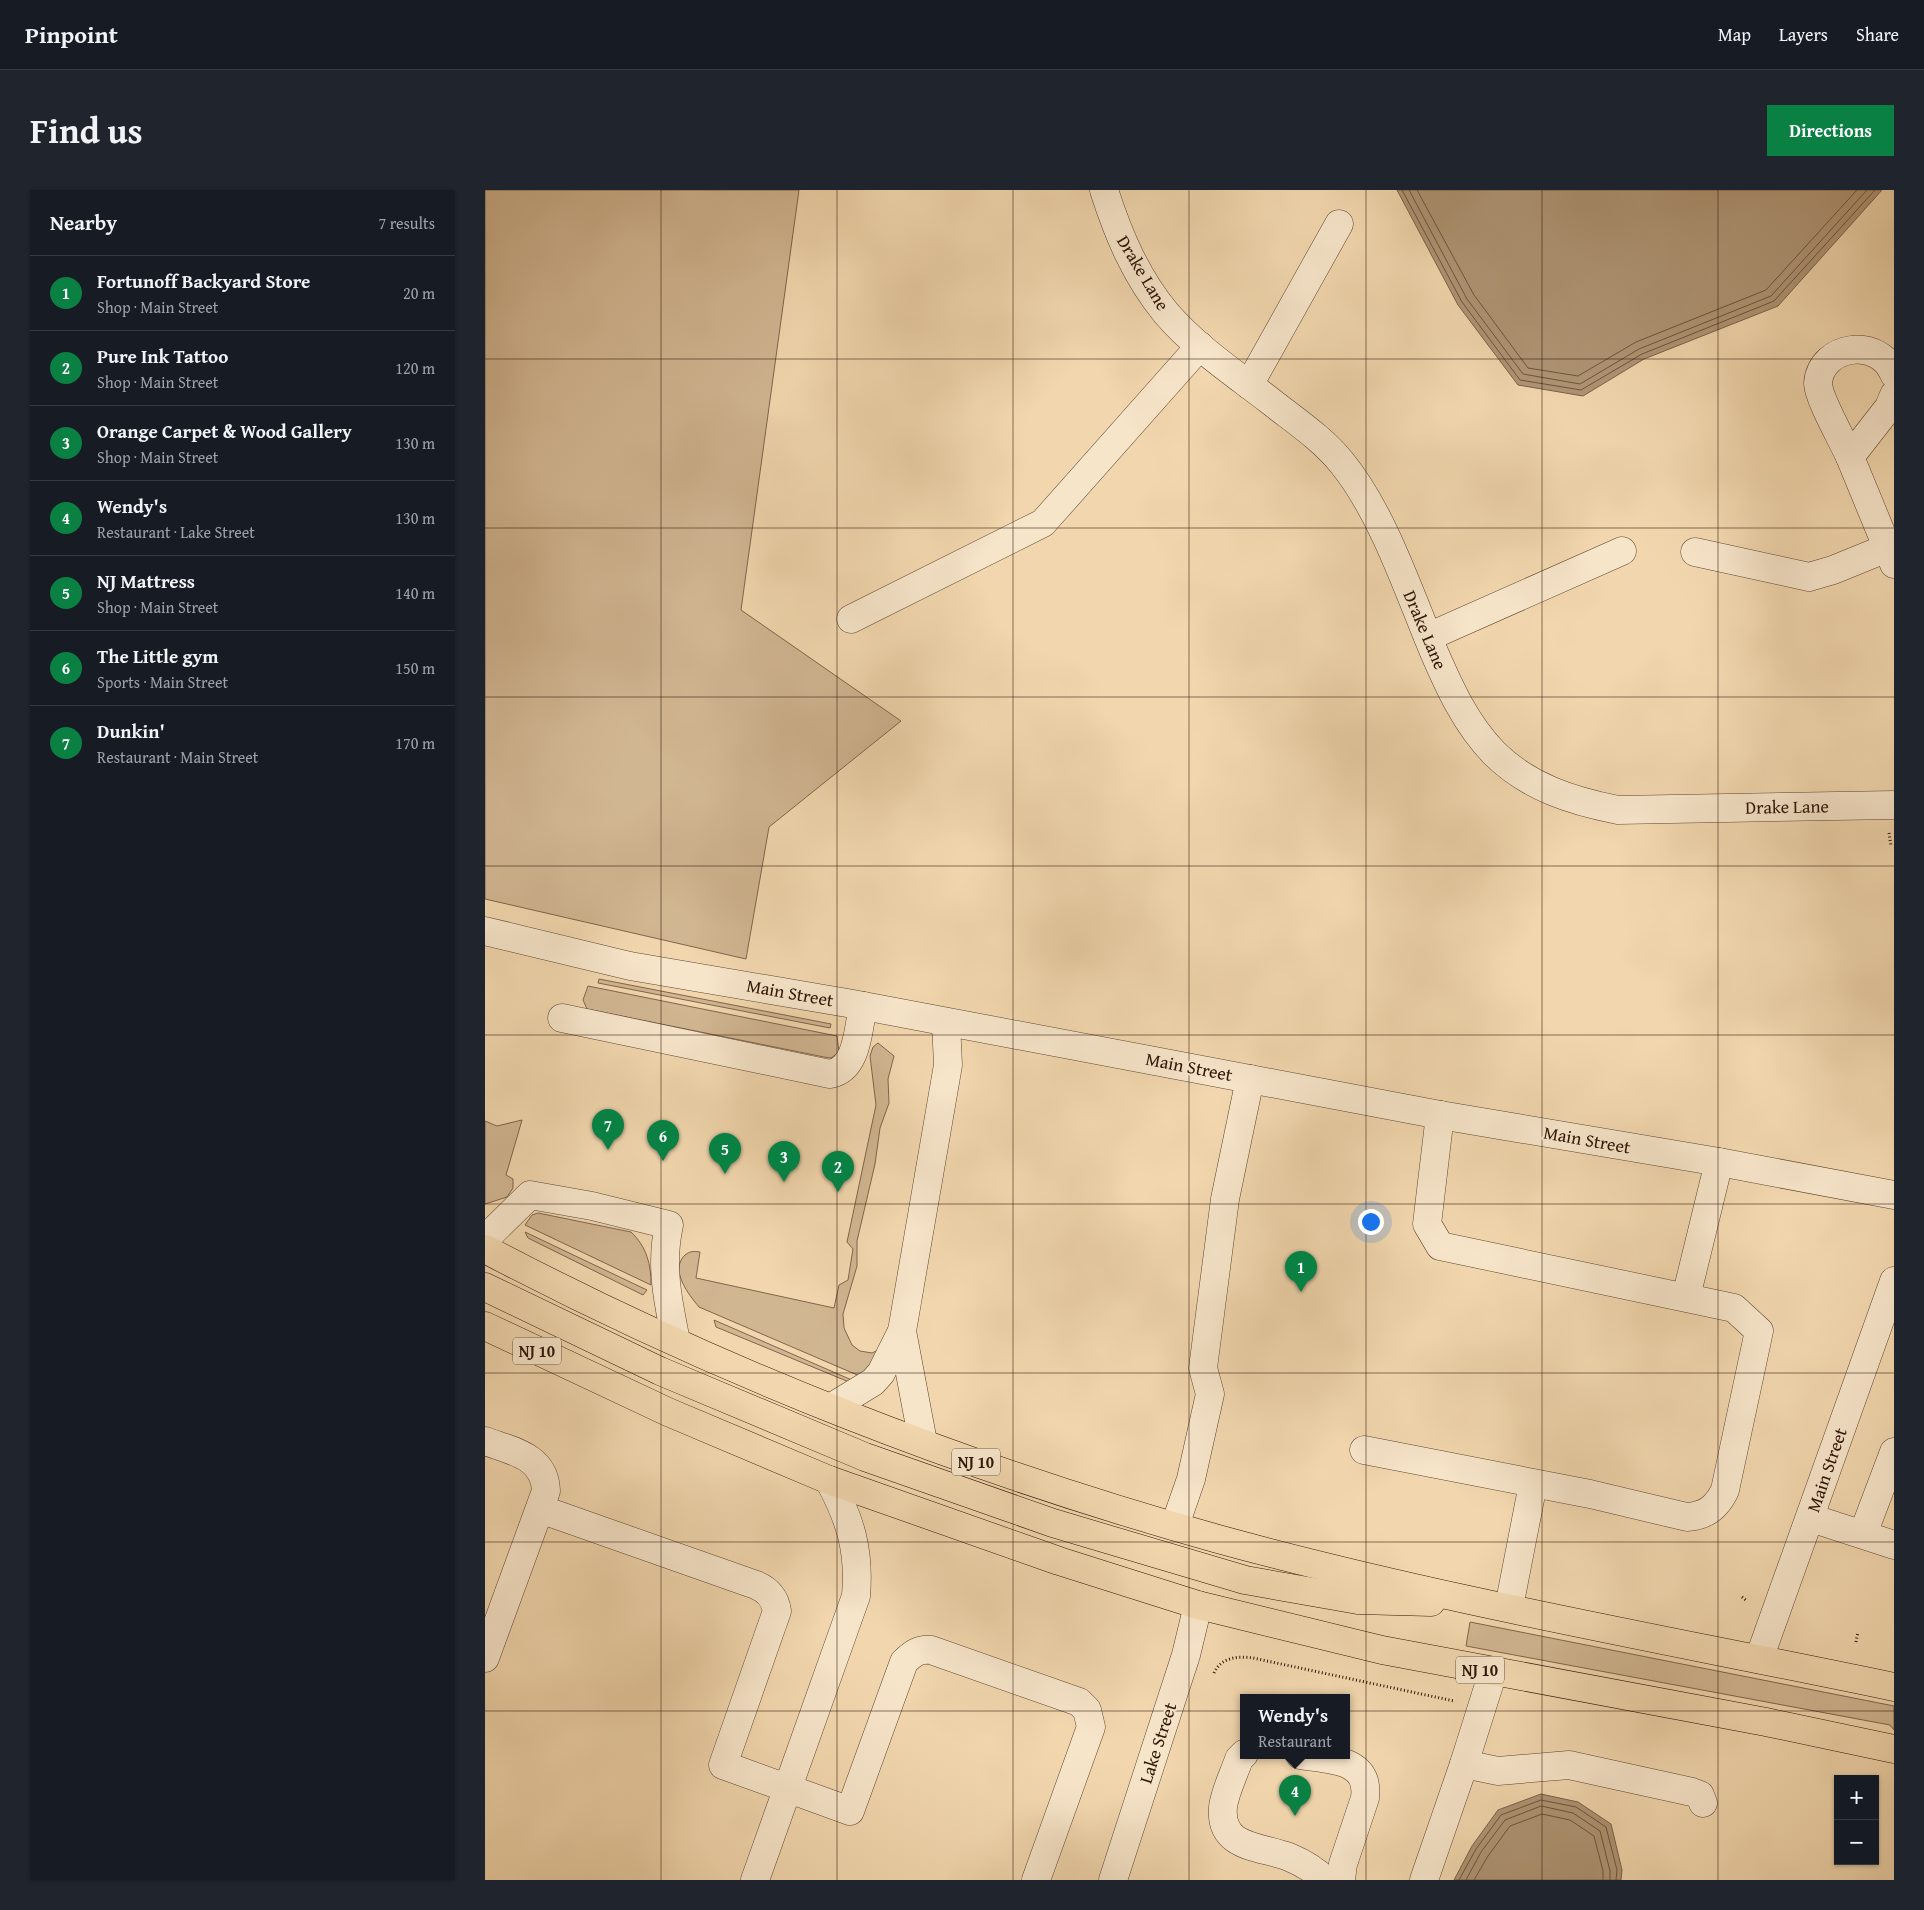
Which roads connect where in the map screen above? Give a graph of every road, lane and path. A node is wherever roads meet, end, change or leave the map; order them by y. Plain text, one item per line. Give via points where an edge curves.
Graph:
1 (1104, 190) edge
2 (1339, 224) dead end
3 (1200, 346) junction
4 (1894, 374) edge
5 (1249, 385) junction
6 (1894, 395) edge
7 (1850, 457) junction
8 (1622, 551) dead end
9 (1695, 552) dead end
10 (1890, 556) edge
11 (851, 619) dead end
12 (1428, 636) junction
13 (1894, 805) edge
14 (485, 931) edge
15 (863, 1006) junction
16 (562, 1018) dead end
17 (946, 1022) junction
18 (1250, 1079) junction
19 (1440, 1115) junction
20 (1719, 1162) junction
21 (1894, 1195) edge
22 (485, 1239) edge
23 (485, 1250) edge
24 (1894, 1281) edge
25 (485, 1287) edge
26 (1686, 1297) junction
27 (1888, 1315) edge
28 (485, 1326) edge
29 (902, 1331) junction
30 (676, 1341) junction
31 (832, 1407) junction
32 (485, 1442) edge
33 (923, 1442) junction
34 (1365, 1450) dead end
35 (1894, 1452) edge
36 (829, 1480) junction
37 (1533, 1484) junction
38 (540, 1508) junction
39 (1811, 1518) junction
40 (1175, 1525) junction
41 (1863, 1534) junction
42 (1894, 1544) edge
43 (1742, 1597) dead end
44 (1747, 1601) dead end
45 (1198, 1605) junction
46 (1501, 1606) junction
47 (1858, 1632) dead end
48 (1856, 1642) dead end
49 (485, 1658) edge
50 (1759, 1659) junction
51 (1493, 1672) junction
52 (1212, 1678) dead end
53 (1894, 1687) edge
54 (1455, 1701) dead end
55 (1894, 1749) edge
56 (1240, 1758) edge
57 (1319, 1759) edge
58 (1464, 1764) junction
59 (788, 1789) junction
60 (1703, 1802) dead end
61 (764, 1878) edge
62 (1036, 1880) edge
63 (1113, 1880) edge
64 (1325, 1880) edge
65 (1341, 1880) edge
66 (1424, 1880) edge

1 - 3 street, Drake Lane via 1117,231 1139,275 1166,313
2 - 5 street
3 - 5 street, Drake Lane
3 - 11 street via 1043,524
4 - 7 street via 1889,361 1871,351 1840,353 1825,366 1818,383 1821,395
5 - 12 street, Drake Lane via 1324,444 1343,464 1384,535
6 - 7 street via 1889,407
7 - 10 street
8 - 12 street
9 - 10 street via 1809,577
12 - 13 street, Drake Lane via 1454,699 1495,753 1518,773 1578,802 1619,810
14 - 15 street, Main Street via 630,966
15 - 16 street via 849,1063 830,1074
15 - 17 street, Main Street
17 - 18 street, Main Street
17 - 29 street via 948,1065
18 - 19 street, Main Street
18 - 40 street via 1225,1199 1203,1368 1210,1394 1191,1479
19 - 20 street, Main Street
19 - 26 street via 1427,1224 1441,1246
20 - 21 street, Main Street
20 - 26 street
22 - 30 street via 531,1195 669,1225 664,1260
23 - 30 highway, NJ 10
24 - 27 street, Main Street
25 - 46 highway via 660,1371 865,1457 1053,1523 1245,1580 1358,1600
26 - 37 street via 1734,1308 1759,1331 1725,1490 1715,1506 1698,1516 1687,1517
27 - 39 street, Main Street
28 - 36 highway, NJ 10 via 668,1412
29 - 31 street via 881,1373 873,1382
29 - 33 street
30 - 31 highway, NJ 10
31 - 33 highway, NJ 10
32 - 38 street via 535,1462 545,1480 546,1491
33 - 40 highway, NJ 10 via 1072,1494
34 - 37 street
35 - 41 street
36 - 45 highway, NJ 10 via 1059,1561
36 - 59 street via 851,1527 858,1575 857,1596
37 - 46 street
38 - 49 street
38 - 59 street via 768,1592 777,1612 723,1765
39 - 41 street
39 - 50 street, Main Street
40 - 46 highway, NJ 10
41 - 42 street
43 - 44 path
45 - 51 highway, NJ 10 via 1382,1650
45 - 63 street, Lake Street via 1186,1655
46 - 50 highway, NJ 10
47 - 48 path
50 - 53 highway, NJ 10
51 - 55 highway, NJ 10
51 - 58 street
52 - 54 path via 1216,1667 1223,1662 1232,1658 1253,1658
56 - 64 street via 1223,1805 1223,1823 1227,1830 1239,1843 1290,1857
57 - 65 street via 1353,1766 1366,1787
58 - 60 street via 1498,1771 1569,1765 1692,1792 1700,1795
58 - 66 street
59 - 61 street
59 - 62 street via 850,1811 904,1662 912,1653 931,1650 1079,1702 1087,1710 1091,1728

